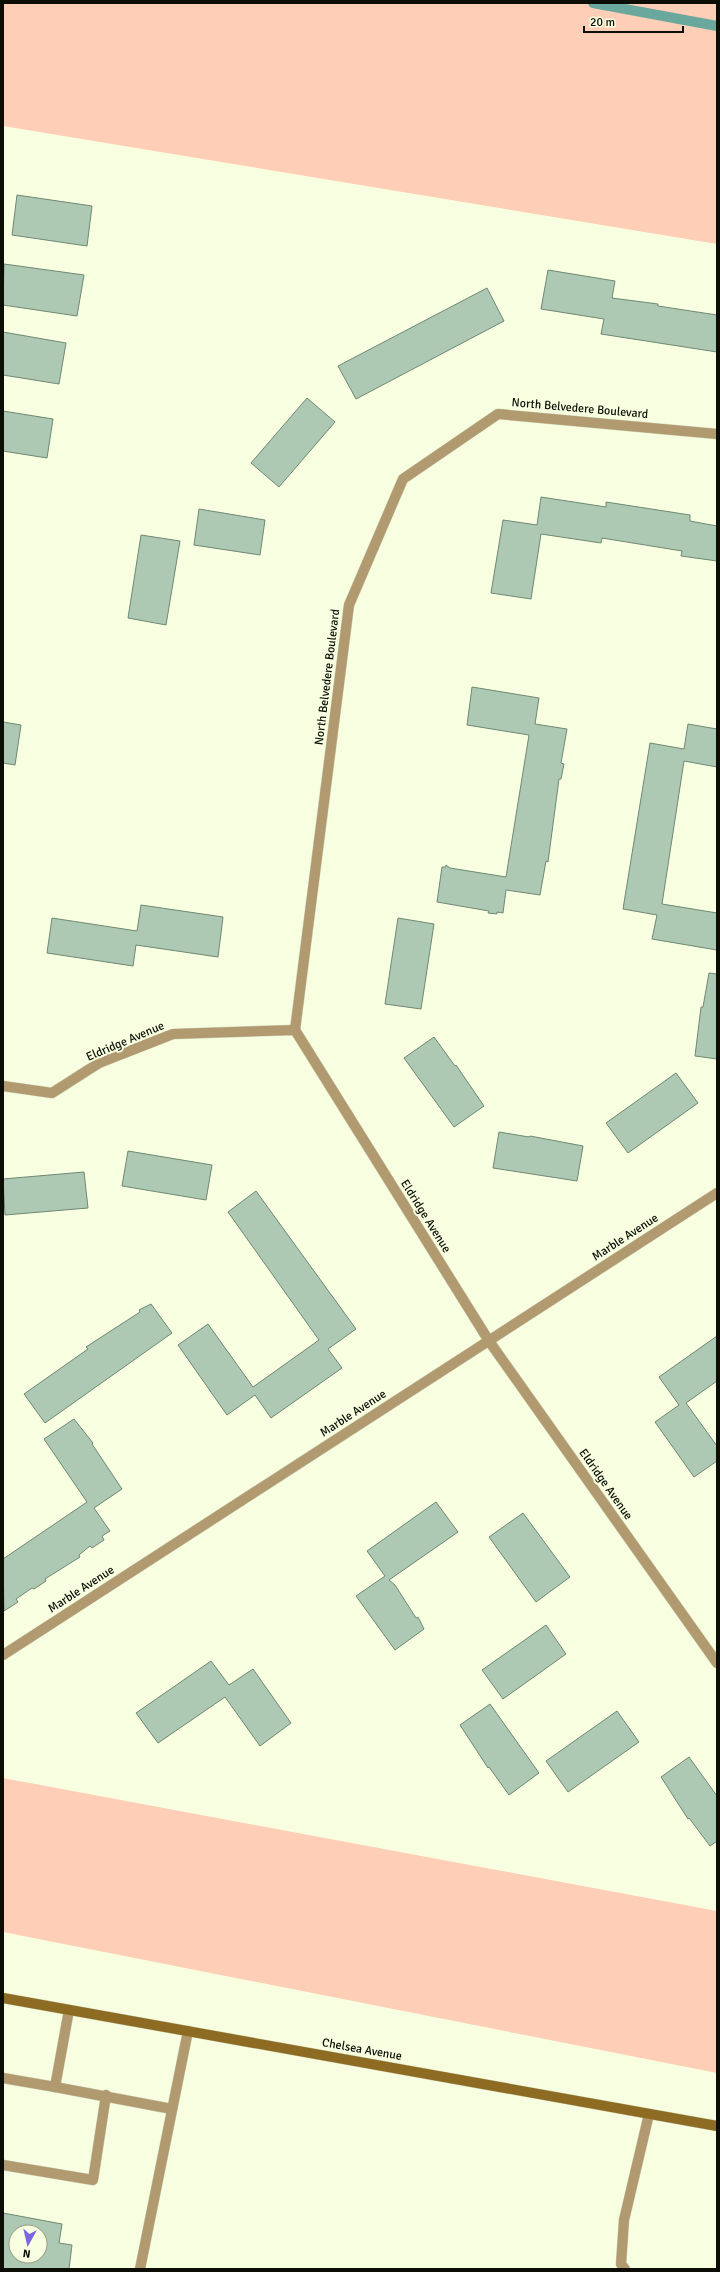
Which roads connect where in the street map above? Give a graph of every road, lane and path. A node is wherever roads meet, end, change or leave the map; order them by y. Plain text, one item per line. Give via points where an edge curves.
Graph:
1 (717, 434) edge
2 (296, 1030) junction
3 (3, 1086) edge
4 (717, 1193) edge
5 (489, 1341) junction
6 (3, 1655) edge
7 (717, 1663) edge
8 (3, 1998) edge
9 (69, 2010) junction
10 (188, 2031) junction
11 (3, 2078) edge
12 (55, 2087) junction
13 (106, 2095) junction
14 (172, 2109) junction
15 (649, 2114) junction
16 (717, 2126) edge
17 (3, 2165) edge
18 (140, 2269) edge
19 (625, 2269) edge

1 - 2 street, North Belvedere Boulevard via 498,414 403,480 349,605
2 - 3 street, Eldridge Avenue via 173,1034 99,1063 52,1094
2 - 5 street, Eldridge Avenue
4 - 5 street, Marble Avenue
5 - 6 street, Marble Avenue
5 - 7 street, Eldridge Avenue
8 - 9 main road, Chelsea Avenue
9 - 10 main road, Chelsea Avenue
9 - 12 street
10 - 14 street
10 - 15 main road, Chelsea Avenue
11 - 12 street
12 - 13 street
13 - 14 street
13 - 17 street via 92,2180
14 - 18 street
15 - 16 main road, Chelsea Avenue
15 - 19 street via 624,2220 621,2264

